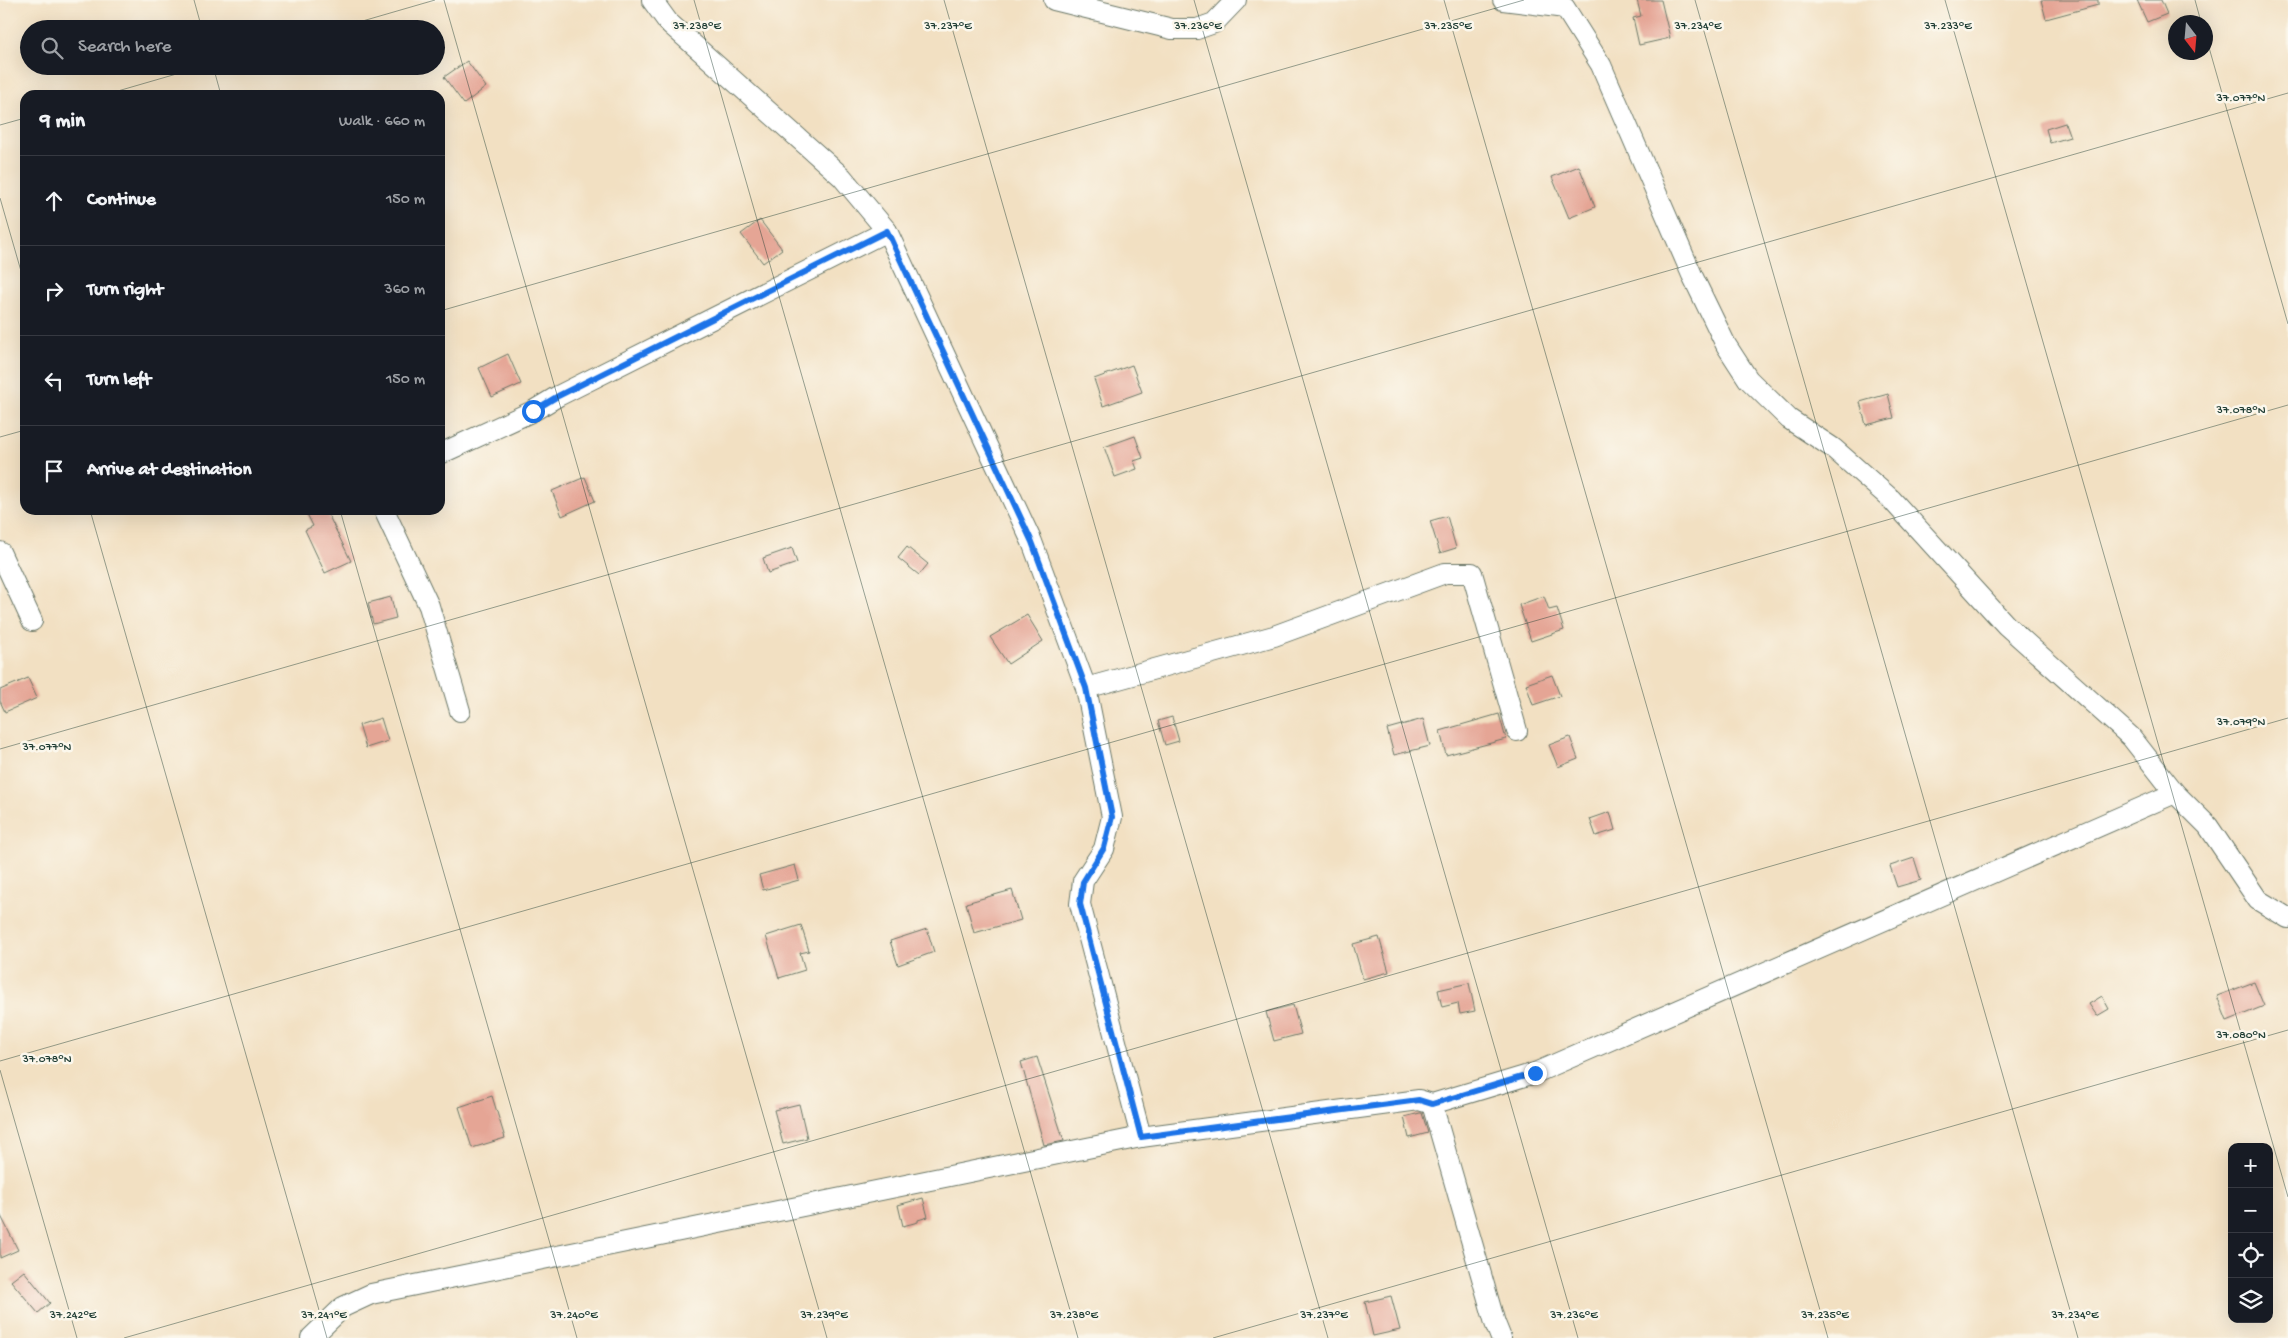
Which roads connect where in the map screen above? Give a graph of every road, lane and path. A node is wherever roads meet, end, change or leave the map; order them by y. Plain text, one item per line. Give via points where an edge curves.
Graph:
1 (652, 0) edge
2 (1054, 0) edge
3 (1236, 0) edge
4 (1503, 0) edge
5 (887, 231) junction
6 (445, 452) edge
7 (386, 515) edge
8 (0, 552) edge
9 (32, 621) dead end
10 (1086, 688) junction
11 (460, 711) dead end
12 (1517, 731) dead end
13 (2175, 793) junction
14 (2288, 919) edge
15 (1432, 1104) junction
16 (1141, 1137) junction
17 (311, 1338) edge
18 (1501, 1338) edge

1 - 5 street via 668,22 842,177
2 - 3 street via 1172,29 1197,30 1214,23
4 - 13 street via 1565,8 1586,40 1601,65 1726,345 1748,380 1789,419 1834,448 1891,499 2006,625 2131,737
5 - 6 street via 533,411
5 - 10 street via 1032,542
7 - 11 street via 430,606
8 - 9 street
10 - 12 street via 1274,636 1445,573 1472,574
10 - 16 street via 1112,817 1104,848 1083,882 1080,904
13 - 14 street via 2208,826 2258,900
13 - 15 street via 1535,1073
15 - 16 street via 1419,1100
15 - 18 street
16 - 17 street via 371,1294 343,1307

